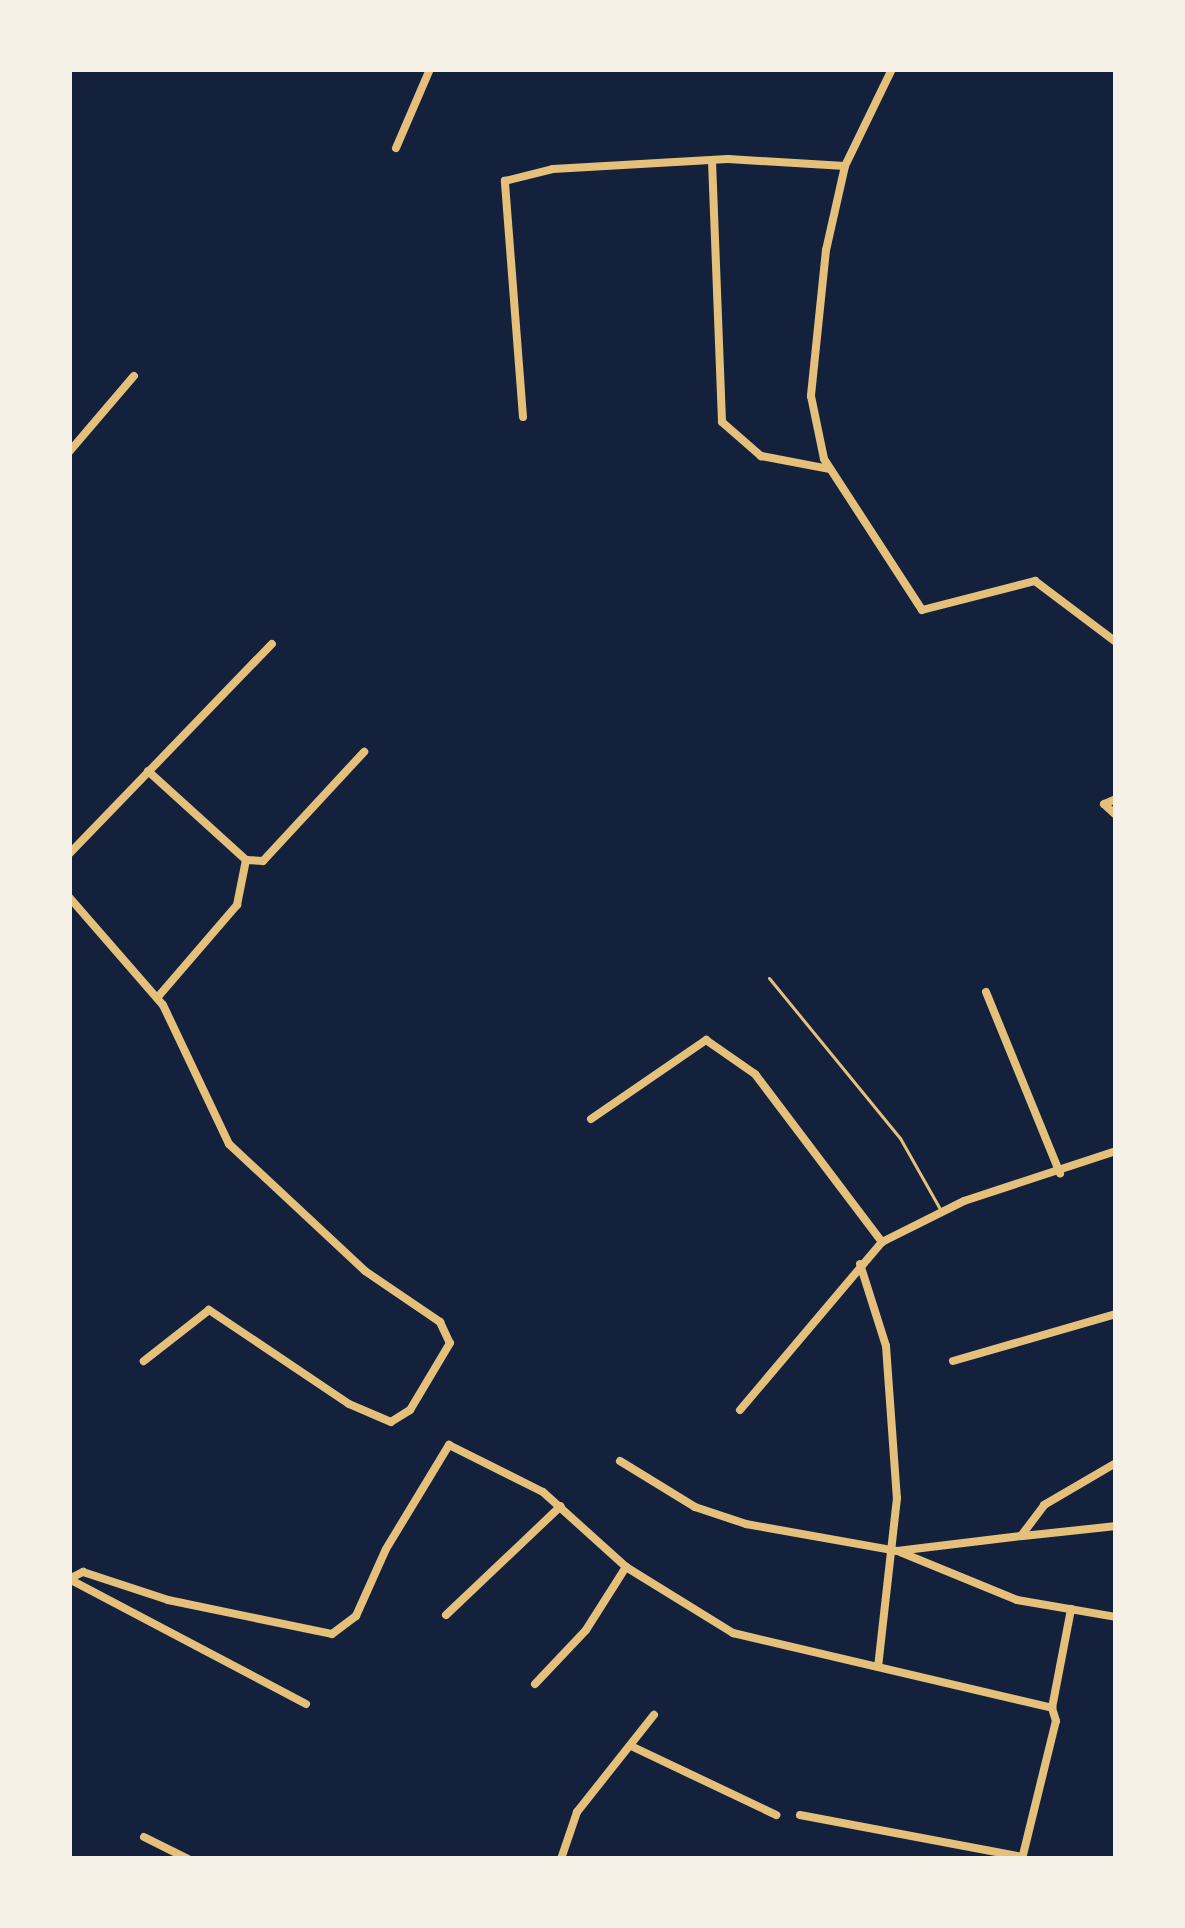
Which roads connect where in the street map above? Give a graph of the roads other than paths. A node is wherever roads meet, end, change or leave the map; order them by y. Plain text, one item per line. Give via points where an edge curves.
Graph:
1 (430, 69) edge
2 (892, 69) edge
3 (396, 148) dead end
4 (712, 160) junction
5 (845, 166) junction
6 (134, 376) dead end
7 (523, 417) dead end
8 (69, 452) edge
9 (830, 469) junction
10 (1116, 641) edge
11 (272, 644) dead end
12 (364, 752) dead end
13 (148, 771) junction
14 (1116, 799) edge
15 (1116, 814) edge
16 (69, 854) edge
17 (246, 860) junction
18 (69, 897) edge
19 (770, 978) dead end
20 (986, 992) dead end
21 (157, 998) junction
22 (591, 1119) dead end
23 (1116, 1151) edge
24 (1060, 1173) junction
25 (941, 1210) junction
26 (882, 1242) junction
27 (860, 1264) junction
28 (1116, 1314) edge
29 (144, 1361) dead end
30 (953, 1361) dead end
31 (740, 1410) dead end
32 (620, 1460) dead end
33 (1116, 1463) edge
34 (561, 1506) junction
35 (1116, 1526) edge
36 (1021, 1536) junction
37 (897, 1551) junction
38 (626, 1567) junction
39 (69, 1579) edge
40 (1071, 1610) junction
41 (446, 1615) dead end
42 (1116, 1617) edge
43 (878, 1667) junction
44 (535, 1684) dead end
45 (306, 1704) dead end
46 (1052, 1708) junction
47 (654, 1715) dead end
48 (631, 1746) junction
49 (776, 1815) dead end
50 (800, 1815) dead end
51 (144, 1837) dead end
52 (1022, 1858) edge
53 (188, 1859) edge
54 (561, 1859) edge

1 - 3 street
2 - 5 street
4 - 5 street
4 - 7 street via 553,169 505,181
4 - 9 street via 722,422 761,456
5 - 9 street via 812,366 811,396
6 - 8 street
9 - 10 street via 922,610 1035,580
11 - 13 street
12 - 17 street via 277,851
13 - 16 street
13 - 17 street
14 - 15 street via 1105,804
17 - 21 street via 238,905
18 - 21 street
19 - 25 lane via 900,1138
20 - 24 street
21 - 29 street via 229,1144 365,1271 440,1322 450,1343 410,1410 391,1422 349,1404 209,1310
22 - 26 street via 690,1045 724,1048 755,1074
23 - 24 street
24 - 25 street
25 - 26 street
26 - 27 street
27 - 31 street
27 - 37 street via 886,1346
28 - 30 street
32 - 37 street via 695,1507 746,1524
33 - 36 street via 1044,1505
34 - 38 street
34 - 39 street via 449,1445 441,1448 356,1616 321,1637 83,1572
34 - 41 street
35 - 36 street
36 - 37 street
37 - 40 street via 1017,1600
37 - 43 street
38 - 43 street via 733,1633
38 - 44 street via 586,1630
39 - 45 street
40 - 42 street
40 - 46 street
43 - 46 street
46 - 52 street via 1057,1721
47 - 48 street
48 - 49 street
48 - 54 street via 577,1812
50 - 52 street
51 - 53 street

